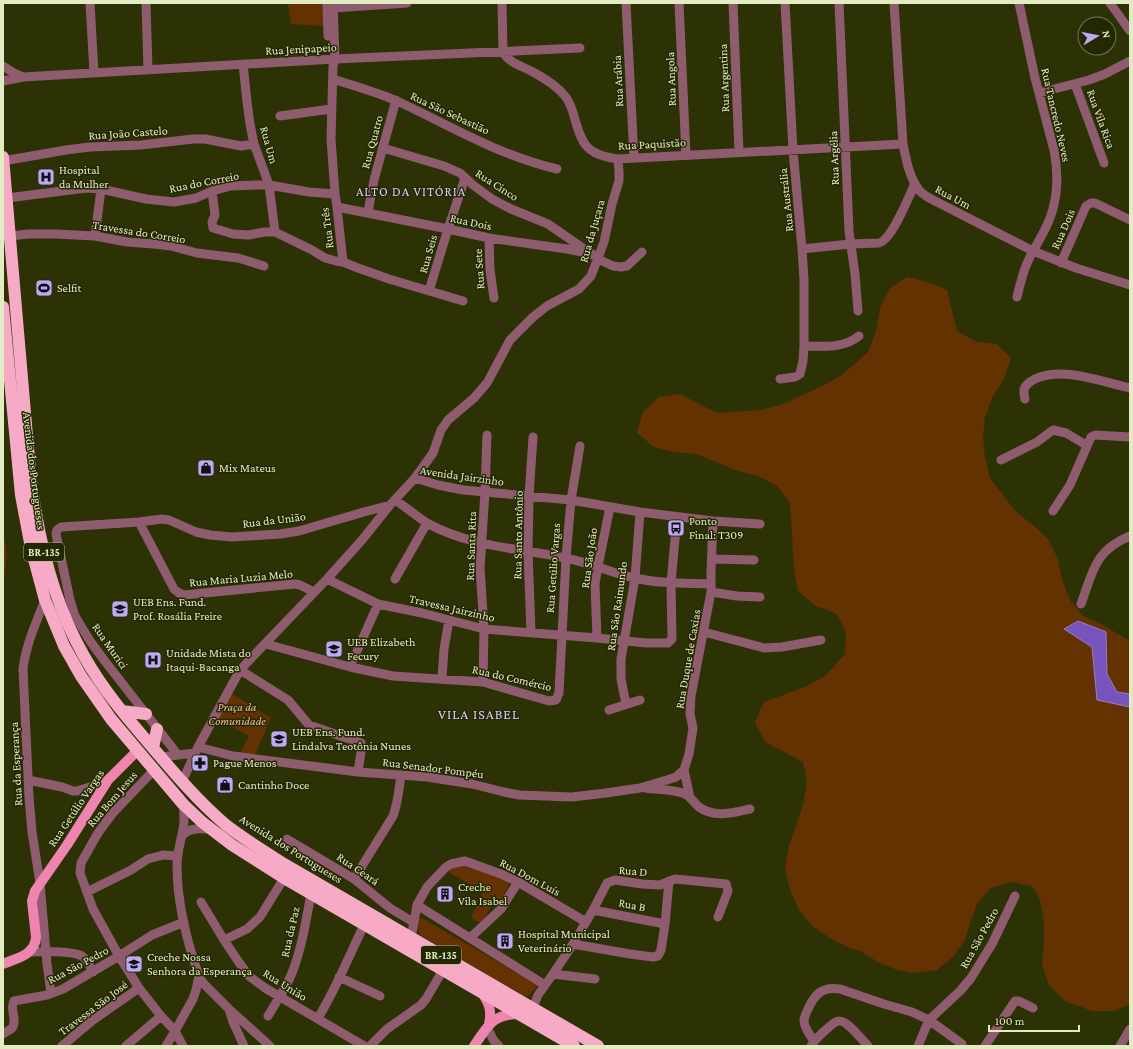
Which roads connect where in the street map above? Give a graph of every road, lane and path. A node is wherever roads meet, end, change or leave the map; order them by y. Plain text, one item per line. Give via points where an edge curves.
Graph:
1 (90, 3) edge
2 (146, 3) edge
3 (407, 3) edge
4 (502, 3) edge
5 (626, 3) edge
6 (679, 3) edge
7 (733, 3) edge
8 (785, 3) edge
9 (839, 3) edge
10 (894, 3) edge
11 (1018, 3) edge
12 (1110, 3) edge
13 (331, 4) edge
14 (1130, 31) edge
15 (580, 48) dead end
16 (503, 52) junction
17 (332, 61) junction
18 (1130, 61) edge
19 (244, 64) junction
20 (3, 66) edge
21 (148, 70) junction
22 (94, 74) junction
23 (23, 77) junction
24 (333, 79) junction
25 (3, 81) edge
26 (1075, 84) junction
27 (1039, 93) junction
28 (396, 100) junction
29 (331, 109) junction
30 (280, 116) dead end
31 (254, 144) junction
32 (903, 144) junction
33 (845, 146) junction
34 (383, 148) junction
35 (793, 150) junction
36 (739, 152) junction
37 (686, 155) junction
38 (3, 158) edge
39 (634, 158) junction
40 (618, 159) junction
41 (3, 161) edge
42 (1104, 163) dead end
43 (557, 169) dead end
44 (465, 178) junction
45 (915, 184) junction
46 (269, 185) junction
47 (101, 189) junction
48 (212, 191) junction
49 (335, 194) junction
50 (7, 198) junction
51 (338, 207) junction
52 (368, 212) junction
53 (1130, 220) edge
54 (448, 229) junction
55 (275, 232) junction
56 (10, 236) junction
57 (95, 236) junction
58 (489, 238) junction
59 (850, 244) junction
60 (802, 249) junction
61 (1033, 251) junction
62 (642, 252) dead end
63 (595, 257) junction
64 (343, 262) junction
65 (1061, 263) junction
66 (264, 266) dead end
67 (1130, 285) edge
68 (429, 291) junction
69 (3, 297) edge
70 (1017, 297) dead end
71 (494, 298) dead end
72 (463, 301) dead end
73 (3, 307) edge
74 (858, 311) dead end
75 (18, 323) junction
76 (859, 336) dead end
77 (7, 346) junction
78 (804, 346) junction
79 (22, 375) junction
80 (780, 379) dead end
81 (1130, 388) edge
82 (1025, 399) dead end
83 (487, 435) dead end
84 (534, 437) dead end
85 (1130, 437) edge
86 (1086, 445) junction
87 (580, 446) dead end
88 (1001, 460) dead end
89 (415, 478) junction
90 (485, 492) junction
91 (529, 496) junction
92 (571, 500) junction
93 (393, 503) junction
94 (610, 507) junction
95 (1054, 511) dead end
96 (640, 512) junction
97 (677, 517) junction
98 (139, 522) junction
99 (427, 522) junction
100 (713, 522) junction
101 (760, 524) dead end
102 (1130, 536) edge
103 (481, 544) junction
104 (528, 552) junction
105 (566, 558) junction
106 (712, 559) junction
107 (754, 560) dead end
108 (598, 566) junction
109 (635, 578) junction
110 (327, 579) junction
111 (395, 580) dead end
112 (671, 583) junction
113 (711, 588) junction
114 (314, 592) junction
115 (760, 598) dead end
116 (45, 600) junction
117 (378, 604) junction
118 (1081, 604) dead end
119 (60, 605) junction
120 (75, 616) junction
121 (449, 620) junction
122 (484, 629) junction
123 (530, 632) junction
124 (704, 632) junction
125 (562, 636) junction
126 (597, 638) junction
127 (821, 640) dead end
128 (625, 642) junction
129 (266, 644) junction
130 (350, 667) junction
131 (240, 670) junction
132 (442, 678) junction
133 (483, 682) junction
134 (559, 693) joint
135 (640, 700) dead end
136 (626, 704) junction
137 (609, 710) dead end
138 (122, 711) junction
139 (146, 714) junction
140 (157, 729) junction
141 (138, 750) junction
142 (197, 750) junction
143 (157, 752) junction
144 (178, 755) junction
145 (154, 770) junction
146 (684, 770) junction
147 (358, 772) junction
148 (401, 775) junction
149 (28, 780) junction
150 (108, 780) junction
151 (182, 782) junction
152 (640, 788) junction
153 (690, 798) junction
154 (183, 804) junction
155 (750, 808) dead end
156 (211, 829) junction
157 (182, 836) junction
158 (287, 839) dead end
159 (177, 856) junction
160 (284, 878) junction
161 (354, 879) junction
162 (669, 881) junction
163 (518, 882) junction
164 (40, 883) junction
165 (87, 892) junction
166 (311, 894) junction
167 (1015, 896) dead end
168 (201, 902) dead end
169 (416, 905) junction
170 (332, 907) junction
171 (594, 910) junction
172 (718, 917) dead end
173 (184, 922) junction
174 (413, 922) junction
175 (586, 922) junction
176 (387, 924) junction
177 (665, 924) junction
178 (364, 925) junction
179 (411, 938) junction
180 (470, 938) junction
181 (224, 940) junction
182 (573, 944) junction
183 (46, 951) junction
184 (30, 952) junction
185 (119, 956) junction
186 (3, 964) edge
187 (443, 970) junction
188 (93, 972) junction
189 (553, 974) junction
190 (198, 976) junction
191 (340, 977) junction
192 (595, 979) dead end
193 (545, 985) junction
194 (138, 988) junction
195 (52, 993) junction
196 (482, 993) junction
197 (279, 996) junction
198 (380, 996) dead end
199 (529, 1006) junction
200 (1032, 1008) dead end
201 (229, 1009) junction
202 (519, 1014) junction
203 (161, 1016) junction
204 (268, 1016) dead end
205 (318, 1018) junction
206 (929, 1020) junction
207 (488, 1026) junction
208 (1130, 1029) edge
209 (175, 1031) junction
210 (3, 1034) edge
211 (961, 1042) edge
212 (812, 1044) edge
213 (62, 1046) edge
214 (126, 1046) edge
215 (166, 1046) edge
216 (183, 1046) edge
217 (244, 1046) edge
218 (270, 1046) edge
219 (364, 1046) edge
220 (370, 1046) edge
221 (474, 1046) edge
222 (499, 1046) edge
223 (574, 1046) edge
224 (598, 1046) edge
225 (868, 1046) edge
226 (918, 1046) edge
227 (985, 1046) edge
228 (1120, 1046) edge

1 - 22 street
2 - 21 street
3 - 13 street
4 - 16 street
5 - 39 street, Rua Arábia
6 - 37 street, Rua Angola
7 - 36 street, Rua Argentina
8 - 35 street, Rua Austrália
9 - 33 street, Rua Argélia
10 - 32 street, Rua Um
11 - 27 street, Rua Tancredo Neves
12 - 14 street
13 - 17 street, Rua Três
15 - 16 street, Rua Jenipapeio
16 - 17 street, Rua Jenipapeio
16 - 40 street, Rua Paquistão via 508,59 546,81 565,96 587,148 599,155
17 - 19 street, Rua Jenipapeio
17 - 24 street, Rua Três
18 - 26 street, Rua Vila Rica via 1105,74
19 - 21 street, Rua Jenipapeio
19 - 31 street, Rua Um via 246,102
20 - 23 street
21 - 22 street, Rua Jenipapeio
22 - 23 street, Rua Jenipapeio
23 - 25 street, Rua Jenipapeio
24 - 28 street, Rua São Sebastião
24 - 29 street, Rua Três
26 - 27 street, Rua Vila Rica
26 - 42 street, Rua Vila Rica
27 - 61 street, Rua Tancredo Neves via 1054,150 1056,177 1051,214
28 - 34 street, Rua Quatro
28 - 43 street, Rua São Sebastião via 520,158
29 - 30 street
29 - 49 street, Rua Três
31 - 41 street, Rua João Castelo via 241,146 193,139 90,147
31 - 46 street, Rua Um
32 - 33 street, Rua Paquistão
32 - 45 street, Rua Um
33 - 35 street, Rua Paquistão
33 - 59 street, Rua Argélia
34 - 44 street, Rua Cinco via 455,170
34 - 52 street, Rua Quatro
35 - 36 street, Rua Paquistão
35 - 60 street, Rua Austrália
36 - 37 street, Rua Paquistão
37 - 39 street, Rua Paquistão
38 - 41 highway, Avenida dos Portugueses / BR-135
39 - 40 street, Rua Paquistão
40 - 63 street, Rua da Juçara via 619,181 604,242
41 - 50 highway, Avenida dos Portugueses / BR-135
44 - 54 street, Rua Seis
44 - 63 street, Rua Cinco via 492,199 548,224
45 - 59 street via 896,224 884,241
45 - 61 street, Rua Um via 924,195 934,201
46 - 48 street, Rua do Correio via 231,186
46 - 49 street, Rua do Correio
46 - 55 street, Rua Um
47 - 48 street, Rua do Correio via 174,202 196,198
47 - 50 street, Rua do Correio via 86,188
47 - 57 street
48 - 55 street via 215,215 213,228 248,235
49 - 51 street, Rua Três
50 - 56 highway, Avenida dos Portugueses / BR-135
51 - 52 street, Rua Dois
51 - 64 street, Rua Três
52 - 54 street, Rua Dois
53 - 65 street, Rua Dois via 1095,203 1089,204
54 - 58 street, Rua Dois
54 - 68 street, Rua Seis
55 - 64 street via 325,258
56 - 57 street, Travessa do Correio
56 - 75 highway, Avenida dos Portugueses / BR-135
57 - 66 street, Travessa do Correio via 171,246 197,253 238,258
58 - 63 street, Rua Dois via 563,248
58 - 71 street, Rua Sete
59 - 60 street
59 - 74 street, Rua Argélia
60 - 78 street, Rua Austrália
61 - 65 street, Rua Um
61 - 70 street, Rua Tancredo Neves
62 - 63 street via 628,266 621,267
63 - 89 street, Rua da Juçara via 591,276 582,286 547,306 510,340 487,383 441,430 433,453
64 - 68 street, Rua Três
65 - 67 street, Rua Um
68 - 72 street, Rua Três
69 - 75 highway via 10,322
73 - 77 highway, Avenida dos Portugueses / BR-135
75 - 79 highway, Avenida dos Portugueses / BR-135
76 - 78 street via 843,345
77 - 79 highway via 15,347
77 - 116 highway, Avenida dos Portugueses / BR-135 via 22,502
78 - 80 street, Rua Austrália via 800,374
79 - 119 highway, Avenida dos Portugueses / BR-135 via 36,515 44,553
81 - 82 street via 1064,373 1054,374 1028,383 1024,389
83 - 90 street, Rua Santa Rita
84 - 91 street, Rua Santo Antônio
85 - 86 street via 1095,435
86 - 88 street via 1066,433 1053,430 1037,442
86 - 95 street via 1070,485
87 - 92 street, Rua Getúlio Vargas
89 - 90 street, Avenida Jairzinho via 438,485
89 - 93 street, Avenida Jairzinho
90 - 91 street, Avenida Jairzinho
90 - 103 street, Rua Santa Rita
91 - 92 street, Avenida Jairzinho
91 - 104 street, Rua Santo Antônio
92 - 94 street, Avenida Jairzinho
92 - 105 street, Rua Getúlio Vargas
93 - 98 street, Rua da União via 299,531 256,536 210,535 162,519
93 - 99 street
93 - 110 street, Avenida Jairzinho
94 - 96 street, Avenida Jairzinho
94 - 108 street, Rua São João
96 - 97 street, Avenida Jairzinho
96 - 109 street, Rua São Raimundo
97 - 100 street, Avenida Jairzinho
97 - 112 street
98 - 114 street, Rua Maria Luzia Melo via 174,589 184,595 295,584
98 - 120 street, Rua Murici via 61,527 56,530
99 - 103 street
99 - 111 street
100 - 101 street, Avenida Jairzinho
100 - 106 street, Rua Duque de Caxias
102 - 118 street via 1114,544 1101,556
103 - 104 street
103 - 122 street, Rua Santa Rita
104 - 105 street
104 - 123 street, Rua Santo Antônio
105 - 108 street
105 - 125 street, Rua Getúlio Vargas
106 - 107 street
106 - 113 street, Rua Duque de Caxias
108 - 109 street
108 - 126 street, Rua São João via 595,584
109 - 112 street
109 - 128 street, Rua São Raimundo
110 - 114 street, Avenida Jairzinho
110 - 117 street, Travessa Jairzinho
112 - 113 street
112 - 128 street, Travessa Jairzinho via 670,642
113 - 115 street via 737,596
113 - 124 street, Rua Duque de Caxias
114 - 129 street, Avenida Jairzinho
116 - 141 highway, Avenida dos Portugueses / BR-135 via 64,646 81,676 111,719
116 - 149 street, Rua da Esperança via 31,634 23,669
117 - 121 street, Travessa Jairzinho
117 - 130 street
119 - 120 highway
119 - 138 highway, Avenida dos Portugueses / BR-135 via 84,656
120 - 139 street, Rua Murici via 90,641
121 - 122 street, Travessa Jairzinho
121 - 132 street
122 - 123 street, Travessa Jairzinho
122 - 133 street, Rua Santa Rita
123 - 125 street, Travessa Jairzinho
124 - 127 street via 764,648
124 - 146 street, Rua Duque de Caxias via 691,696 690,714 693,728
125 - 126 street, Travessa Jairzinho
125 - 134 street, Rua Getúlio Vargas
126 - 128 street, Travessa Jairzinho
128 - 136 street, Rua São Raimundo via 620,679
129 - 130 street, Rua do Comércio
129 - 131 street, Avenida Jairzinho
130 - 132 street, Rua do Comércio via 392,676
131 - 142 street, Avenida Jairzinho
131 - 147 street via 288,700 309,725 361,743
132 - 133 street, Rua do Comércio
133 - 134 street, Rua do Comércio via 548,701 556,700
135 - 136 street
136 - 137 street
138 - 139 highway
138 - 143 highway, Avenida dos Portugueses / BR-135
139 - 140 street, Rua Murici
140 - 143 highway
140 - 144 street, Rua Murici
141 - 145 highway, Avenida dos Portugueses / BR-135
141 - 150 main road, Rua Getúlio Vargas
142 - 144 street
142 - 147 street, Rua Senador Pompéu
142 - 151 street, Avenida Jairzinho
143 - 144 street
143 - 151 highway, Avenida dos Portugueses / BR-135
145 - 154 highway, Avenida dos Portugueses / BR-135
145 - 165 street, Rua Bom Jesus via 112,814 84,856 80,873
146 - 152 street, Rua Senador Pompéu via 676,777
146 - 153 street, Rua Duque de Caxias
147 - 148 street, Rua Senador Pompéu
148 - 152 street, Rua Senador Pompéu via 472,784 519,795 572,797
148 - 161 street via 393,816
149 - 150 street via 73,791
149 - 164 street, Rua da Esperança via 32,832
150 - 164 main road, Rua Getúlio Vargas
151 - 176 highway, Avenida dos Portugueses / BR-135 via 213,813 252,844
152 - 153 street via 674,791
153 - 155 street via 703,810 715,813
154 - 156 highway, Avenida dos Portugueses / BR-135
154 - 157 street
156 - 157 street via 191,830
156 - 160 highway, Avenida dos Portugueses / BR-135
157 - 159 street
158 - 161 street, Rua Ceará
159 - 165 street via 155,856
159 - 173 street via 179,899
160 - 166 highway, Avenida dos Portugueses / BR-135
160 - 181 street via 260,917 247,929
161 - 174 street, Rua Ceará via 390,908
162 - 171 street, Rua D via 653,885 615,880 607,882
162 - 172 street, Rua D via 681,879 726,884 728,891
162 - 177 street
163 - 169 street, Rua Dom Luís via 465,861 458,862 446,867 437,876
163 - 175 street, Rua Dom Luís
163 - 180 street via 501,909
164 - 183 street, Rua da Esperança
164 - 184 main road, Rua Getúlio Vargas via 32,901 36,937 35,945
165 - 185 street, Rua Bom Jesus
166 - 170 highway, Avenida dos Portugueses / BR-135
166 - 197 street, Rua da Paz via 293,971
167 - 206 street, Rua São Pedro via 992,944 971,978 962,990
168 - 181 street, Rua União
169 - 174 street, Rua Dom Luís
169 - 180 street
170 - 176 highway via 334,900 339,899 372,919
170 - 178 highway, Avenida dos Portugueses / BR-135
171 - 175 street, Rua D
171 - 177 street, Rua B
173 - 185 street, Rua São Pedro via 152,935
173 - 190 street
174 - 179 street, Rua Dom Luís
175 - 182 street, Rua D
176 - 179 highway, Avenida dos Portugueses / BR-135
177 - 182 street via 661,950 659,955 653,957
178 - 187 highway, Avenida dos Portugueses / BR-135
178 - 191 street
179 - 199 highway, Avenida dos Portugueses / BR-135
180 - 193 street
181 - 197 street, Rua União via 249,976
182 - 189 street, Rua D
183 - 184 street
183 - 188 street via 82,956
183 - 195 street, Rua da Esperança
184 - 186 main road
185 - 188 street, Rua São Pedro
185 - 194 street, Rua Bom Jesus
187 - 196 highway, Avenida dos Portugueses / BR-135
187 - 220 street via 424,1002 387,1029
188 - 195 street, Rua São Pedro
189 - 192 street
189 - 193 street, Rua D
190 - 201 street
190 - 209 street via 193,999
191 - 198 street
191 - 205 street
193 - 199 street, Rua D
194 - 203 street, Rua Bom Jesus
194 - 213 street, Travessa São José
195 - 210 street, Rua São Pedro via 14,1001 14,1024
196 - 202 highway, Avenida dos Portugueses / BR-135
196 - 207 main road via 490,1007 491,1018
197 - 204 street, Rua da Paz
197 - 205 street, Rua União
199 - 224 highway, Avenida dos Portugueses / BR-135
200 - 227 street via 1015,1001
201 - 217 street
201 - 218 street
202 - 207 main road via 502,1016
202 - 223 highway, Avenida dos Portugueses / BR-135
203 - 209 street, Rua Bom Jesus
203 - 214 street
205 - 219 street, Rua União
206 - 211 street
206 - 212 street via 912,1012 834,988 818,993 805,1013 804,1022
206 - 226 street, Rua São Pedro
207 - 221 main road
207 - 222 street
208 - 228 street
209 - 215 street
209 - 216 street, Rua Bom Jesus
212 - 225 street via 837,1021 842,1021

